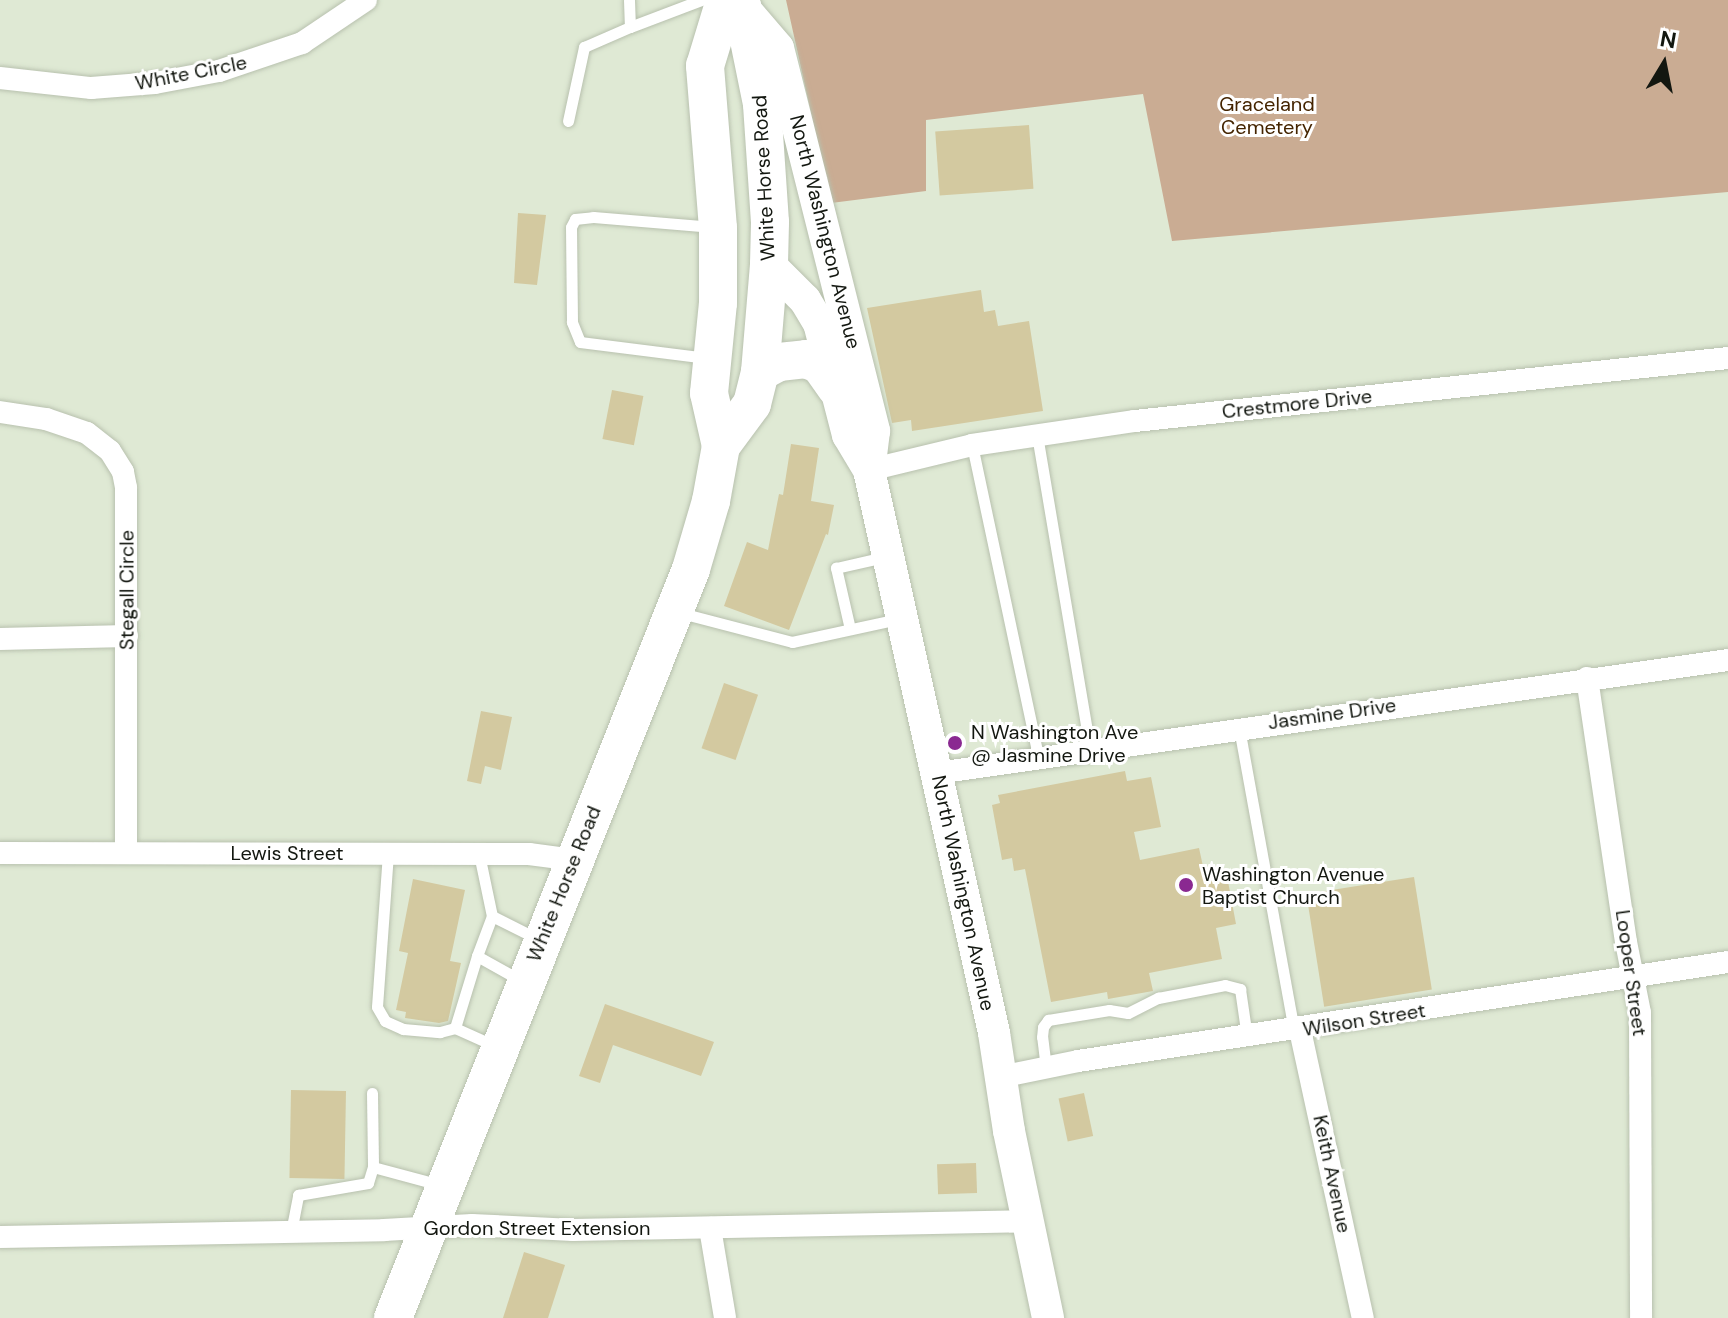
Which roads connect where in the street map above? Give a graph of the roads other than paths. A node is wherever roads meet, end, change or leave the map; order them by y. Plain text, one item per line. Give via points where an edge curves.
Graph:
1 (366, 0) edge
2 (629, 0) edge
3 (701, 0) edge
4 (732, 1) edge
5 (630, 27) junction
6 (0, 78) edge
7 (568, 121) dead end
8 (718, 228) junction
9 (769, 264) junction
10 (711, 358) junction
11 (1728, 358) edge
12 (760, 372) junction
13 (836, 388) junction
14 (0, 412) edge
15 (1037, 435) junction
16 (972, 445) junction
17 (721, 446) junction
18 (869, 470) junction
19 (888, 556) junction
20 (672, 611) junction
21 (902, 618) junction
22 (850, 629) junction
23 (127, 636) junction
24 (0, 639) edge
25 (1728, 660) edge
26 (1587, 678) junction
27 (1239, 727) junction
28 (1090, 748) junction
29 (1038, 756) junction
30 (937, 773) junction
31 (126, 852) junction
32 (0, 853) edge
33 (388, 853) junction
34 (479, 854) junction
35 (574, 860) junction
36 (492, 916) junction
37 (542, 941) junction
38 (477, 956) junction
39 (1728, 962) edge
40 (1633, 977) junction
41 (525, 982) junction
42 (455, 1028) junction
43 (1297, 1030) junction
44 (1247, 1037) junction
45 (499, 1048) junction
46 (1046, 1068) junction
47 (1000, 1077) junction
48 (372, 1093) dead end
49 (373, 1167) junction
50 (444, 1186) junction
51 (1027, 1221) junction
52 (429, 1227) junction
53 (710, 1228) junction
54 (291, 1232) junction
55 (0, 1237) edge
56 (393, 1318) edge
57 (725, 1318) edge
58 (1048, 1318) edge
59 (1363, 1318) edge
60 (1641, 1318) edge

1 - 6 street, White Circle via 302,43 219,71 91,88
2 - 5 lane
3 - 5 lane
4 - 8 highway, White Horse Road via 705,66
4 - 9 highway, White Horse Road via 762,104
4 - 18 main road, North Washington Avenue via 778,48 874,431
5 - 7 lane via 584,47
8 - 10 highway, White Horse Road via 718,303
8 - 10 lane via 593,217 575,219 571,227 572,322 580,342
9 - 12 highway, White Horse Road
9 - 13 main road, North Washington Avenue via 805,300 819,323
10 - 17 highway, White Horse Road via 709,393
11 - 15 street, Crestmore Drive
12 - 13 highway via 779,362 806,359 820,365
12 - 17 highway, White Horse Road via 752,404
13 - 18 main road, North Washington Avenue via 848,435
14 - 23 street, Stegall Circle via 77,429 120,464 126,488
15 - 16 street, Crestmore Drive
15 - 28 lane
16 - 18 street, Crestmore Drive
16 - 29 lane
17 - 20 highway, White Horse Road via 691,569
18 - 19 main road, North Washington Avenue
19 - 21 main road, North Washington Avenue
19 - 22 lane via 836,568
20 - 22 lane via 792,642
20 - 35 highway, White Horse Road
21 - 22 lane
21 - 30 main road, North Washington Avenue
23 - 24 street
23 - 31 street, Stegall Circle
25 - 26 street, Jasmine Drive
26 - 27 street, Jasmine Drive
26 - 40 street, Looper Street
27 - 28 street, Jasmine Drive
27 - 43 lane
28 - 29 street, Jasmine Drive
29 - 30 street, Jasmine Drive
30 - 47 main road, North Washington Avenue
31 - 32 street, Lewis Street
31 - 33 street, Lewis Street
33 - 34 street, Lewis Street
33 - 42 lane via 377,1007 385,1021 403,1029
34 - 35 street, Lewis Street
34 - 36 lane
35 - 37 highway, White Horse Road
36 - 37 lane
36 - 38 lane
37 - 41 highway, White Horse Road
38 - 41 lane
38 - 42 lane
39 - 40 street, Wilson Street
40 - 43 street, Wilson Street
40 - 60 street, Looper Street via 1641,1041
41 - 45 highway, White Horse Road
42 - 45 lane
43 - 44 street, Wilson Street
43 - 59 street, Keith Avenue
44 - 46 street, Wilson Street
44 - 46 lane via 1240,989 1225,985 1158,998 1128,1013 1109,1010 1048,1020 1042,1037
45 - 50 highway, White Horse Road
46 - 47 street, Wilson Street
47 - 51 main road, North Washington Avenue
48 - 49 lane
49 - 50 lane
49 - 54 lane via 368,1183 298,1195
50 - 52 highway, White Horse Road
51 - 53 street, Gordon Street Extension
51 - 58 main road, North Washington Avenue
52 - 53 street, Gordon Street Extension
52 - 54 street, Gordon Street Extension
52 - 56 highway, White Horse Road
53 - 57 street
54 - 55 street, Gordon Street Extension

